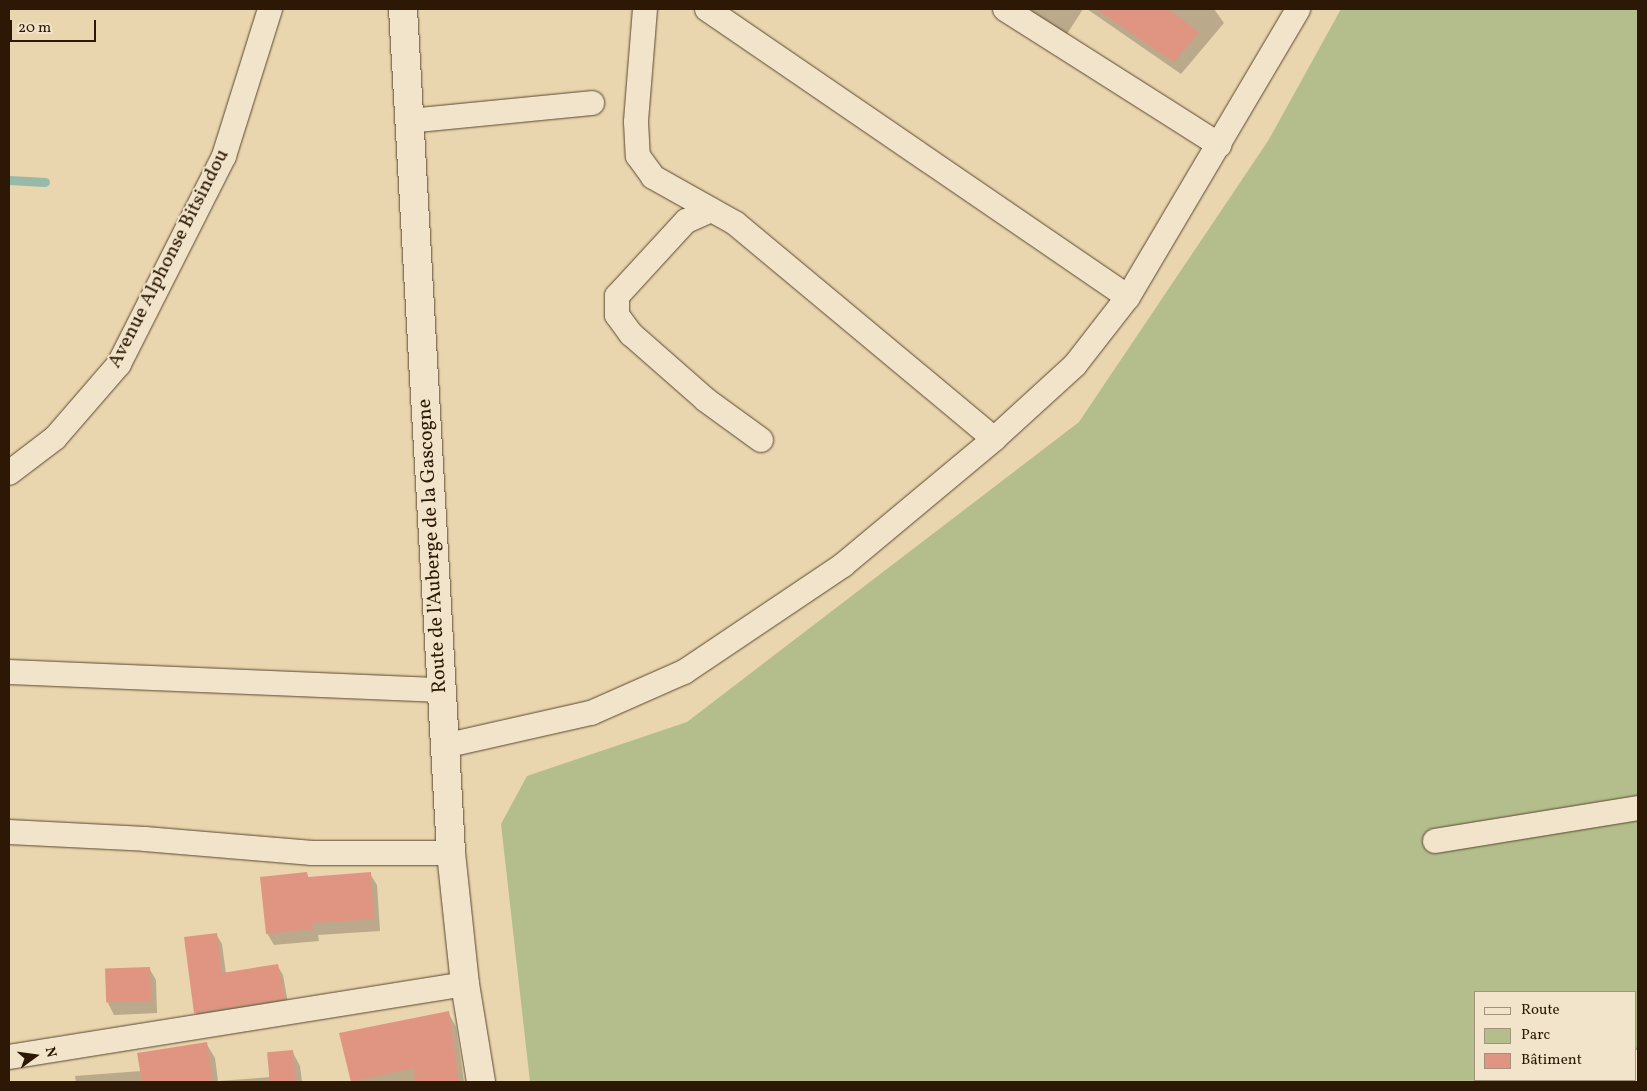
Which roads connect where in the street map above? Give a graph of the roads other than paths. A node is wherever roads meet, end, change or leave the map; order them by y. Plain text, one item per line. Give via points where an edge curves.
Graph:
1 (270, 9) edge
2 (403, 9) edge
3 (645, 9) edge
4 (707, 9) edge
5 (1005, 9) edge
6 (1298, 9) edge
7 (592, 103) dead end
8 (409, 121) junction
9 (1219, 144) junction
10 (711, 210) junction
11 (1128, 297) junction
12 (994, 439) junction
13 (761, 440) dead end
14 (9, 473) edge
15 (9, 672) edge
16 (442, 690) junction
17 (444, 746) junction
18 (1638, 808) edge
19 (9, 832) edge
20 (1435, 841) dead end
21 (451, 853) junction
22 (464, 984) junction
23 (9, 1058) edge
24 (481, 1082) edge

1 - 14 street, Avenue Alphonse Bitsindou via 224,156 119,364 55,438
2 - 8 street, Route de l'Auberge de la Gascogne
3 - 10 street via 636,122 638,156 653,177
4 - 11 street
5 - 9 street
6 - 9 street
7 - 8 street
8 - 16 street, Route de l'Auberge de la Gascogne
9 - 11 street
10 - 12 street via 735,223
10 - 13 street via 686,221 617,296 617,315 631,334 706,400
11 - 12 street via 1075,365
12 - 17 street via 843,565 684,672 591,712
15 - 16 street
16 - 17 street, Route de l'Auberge de la Gascogne
17 - 21 street, Route de l'Auberge de la Gascogne
18 - 20 street
19 - 21 street via 145,838 312,853
21 - 22 street, Route de l'Auberge de la Gascogne
22 - 23 street
22 - 24 street, Route de l'Auberge de la Gascogne

